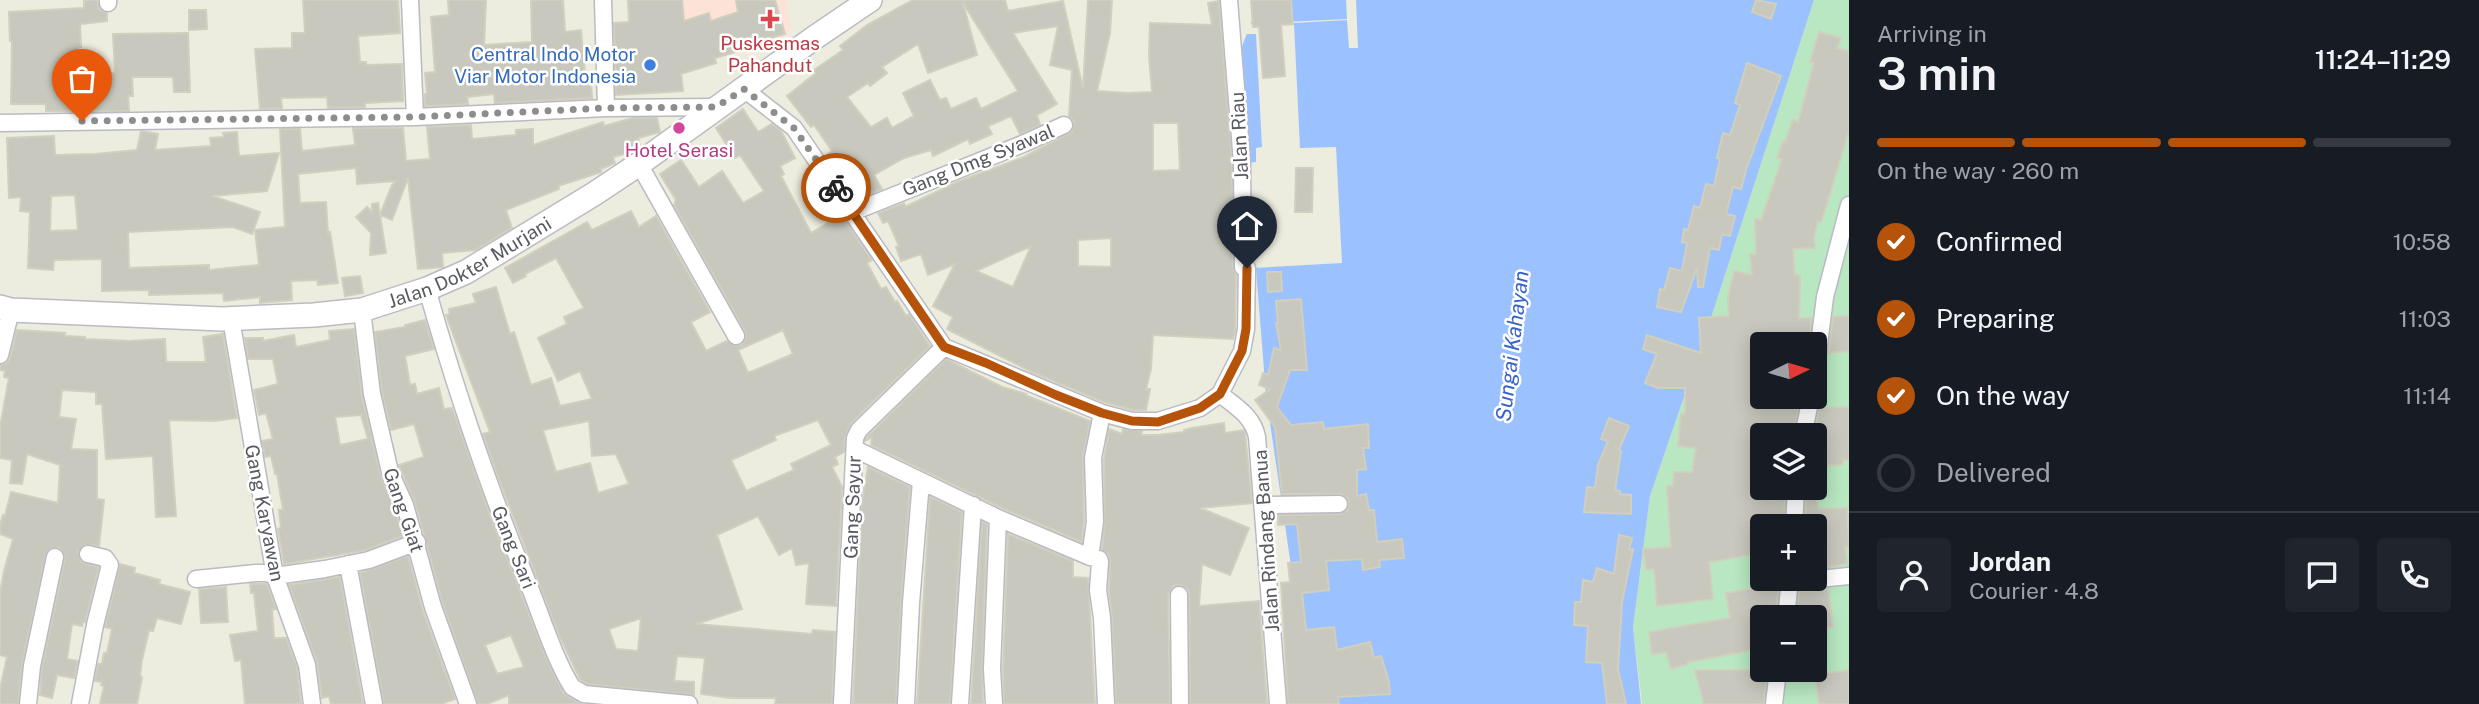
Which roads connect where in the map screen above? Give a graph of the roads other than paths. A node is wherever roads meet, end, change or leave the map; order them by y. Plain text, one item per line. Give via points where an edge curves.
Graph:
1 (410, 0) edge
2 (603, 0) edge
3 (870, 0) edge
4 (1229, 0) edge
5 (744, 89) junction
6 (716, 107) junction
7 (606, 108) junction
8 (415, 117) junction
9 (0, 123) edge
10 (1064, 124) dead end
11 (639, 164) junction
12 (1849, 205) edge
13 (853, 212) junction
14 (427, 289) junction
15 (5, 308) edge
16 (362, 310) junction
17 (231, 319) junction
18 (1821, 332) edge
19 (736, 336) dead end
20 (944, 347) junction
21 (0, 355) edge
22 (1220, 394) junction
23 (1102, 413) junction
24 (855, 449) junction
25 (921, 481) junction
26 (1339, 504) dead end
27 (973, 505) junction
28 (1263, 505) junction
29 (999, 518) junction
30 (417, 542) junction
31 (88, 554) dead end
32 (55, 557) dead end
33 (1090, 558) junction
34 (348, 564) junction
35 (275, 576) junction
36 (1849, 576) edge
37 (1827, 578) edge
38 (196, 579) dead end
39 (1179, 595) dead end
40 (1777, 682) edge
41 (584, 699) edge
42 (667, 703) edge
43 (28, 704) edge
44 (80, 704) edge
45 (312, 704) edge
46 (374, 704) edge
47 (468, 704) edge
48 (690, 704) edge
49 (842, 704) edge
50 (906, 704) edge
51 (960, 704) edge
52 (995, 704) edge
53 (1106, 704) edge
54 (1180, 704) edge
55 (1278, 704) edge
56 (1774, 704) edge

1 - 8 street
2 - 7 street
3 - 5 street, Jalan Dokter Murjani
4 - 22 street, Jalan Riau via 1242,163 1246,329 1242,351
5 - 6 street, Jalan Dokter Murjani
5 - 13 street via 794,128
6 - 7 street
6 - 11 street, Jalan Dokter Murjani
7 - 8 street
8 - 9 street
10 - 13 street, Gang Dmg Syawal
11 - 14 street, Jalan Dokter Murjani via 540,229
11 - 19 street
12 - 18 street
13 - 20 street
14 - 16 street, Jalan Dokter Murjani
14 - 41 street, Gang Sari via 461,406 510,539 568,679
15 - 17 street, Jalan Dokter Murjani
15 - 21 street
16 - 17 street, Jalan Dokter Murjani
16 - 30 street, Gang Giat via 372,394 390,472
17 - 35 street, Gang Karyawan
20 - 23 street
20 - 24 street, Gang Sayur via 859,430
22 - 23 street via 1200,408 1158,422
22 - 28 street, Jalan Rindang Banua via 1255,424
23 - 33 street via 1093,458 1095,522
24 - 25 street
24 - 49 street, Gang Sayur
25 - 27 street
25 - 50 street
26 - 28 street
27 - 29 street
27 - 51 street
28 - 55 street, Jalan Rindang Banua
29 - 33 street
29 - 52 street via 992,669
30 - 34 street
30 - 47 street, Gang Giat via 433,607
31 - 44 street via 105,558 110,565
32 - 43 street
33 - 53 street via 1100,562
34 - 35 street
34 - 46 street
35 - 38 street via 256,573
35 - 45 street, Gang Karyawan via 307,665
36 - 37 street
39 - 54 street
40 - 56 street
41 - 42 street, Gang Sari
42 - 48 street, Gang Sari

